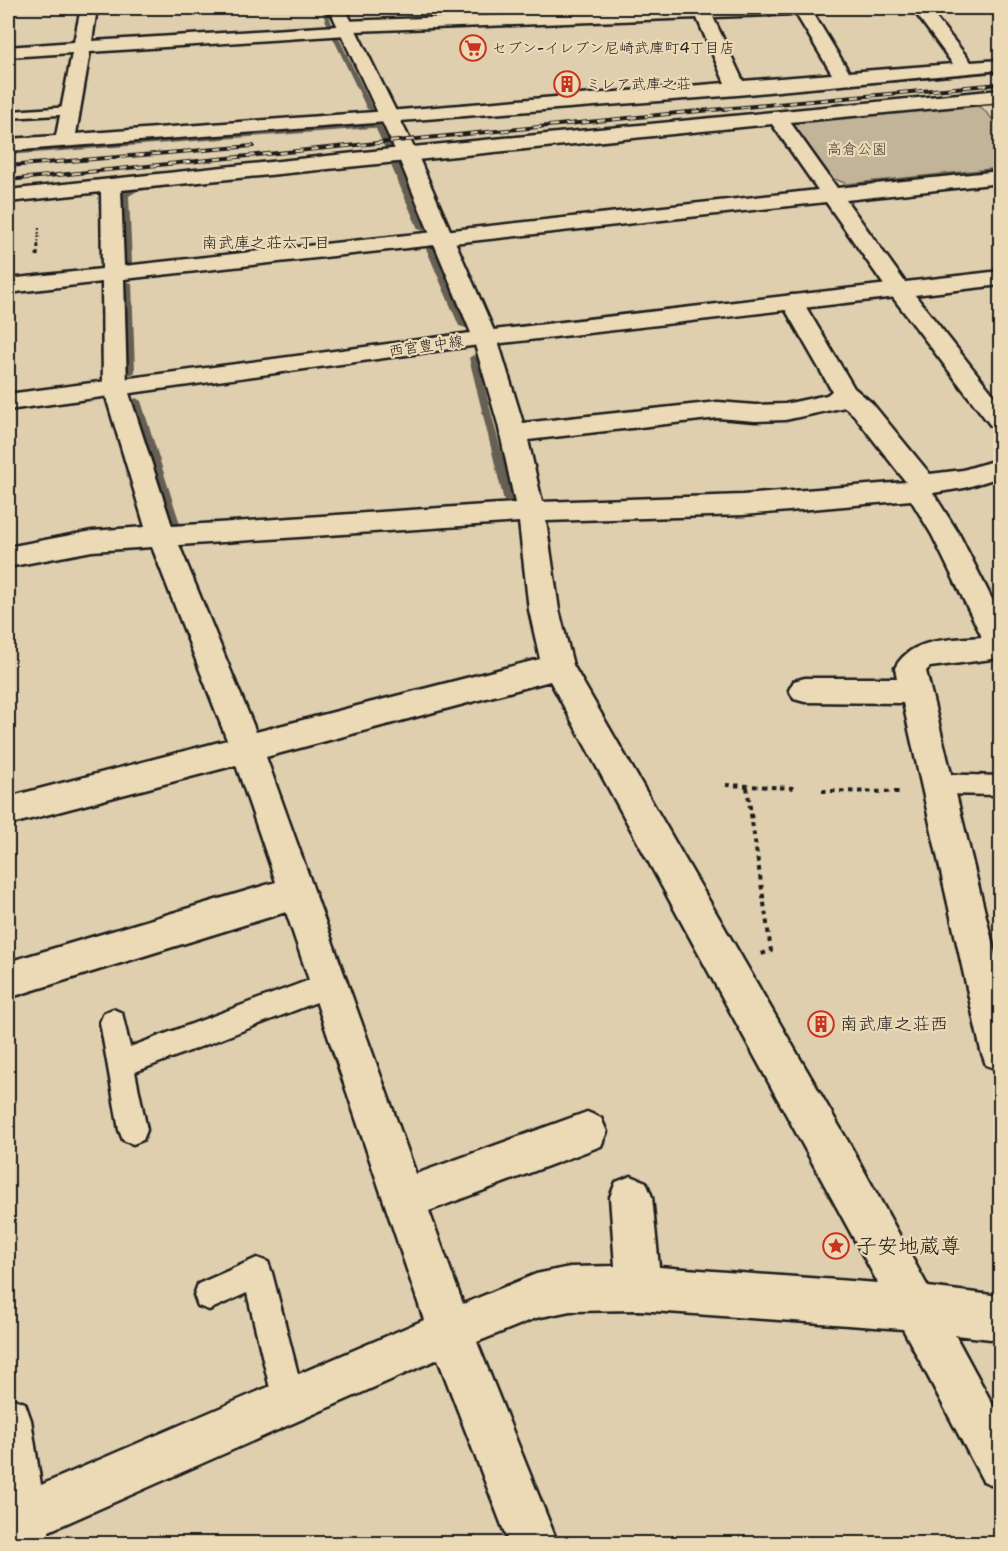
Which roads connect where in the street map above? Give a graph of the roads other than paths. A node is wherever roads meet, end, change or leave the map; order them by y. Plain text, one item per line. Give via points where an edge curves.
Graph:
1 (88, 8) edge
2 (801, 8) edge
3 (819, 8) edge
4 (920, 8) edge
5 (701, 9) edge
6 (508, 13) edge
7 (343, 21) edge
8 (81, 47) junction
9 (8, 52) edge
10 (1000, 64) edge
11 (966, 68) junction
12 (844, 79) junction
13 (738, 89) junction
14 (992, 102) edge
15 (70, 111) junction
16 (11, 115) dead end
17 (388, 117) junction
18 (777, 117) junction
19 (65, 140) junction
20 (8, 145) edge
21 (407, 154) junction
22 (1000, 177) edge
23 (111, 185) junction
24 (830, 194) junction
25 (8, 196) edge
26 (442, 236) junction
27 (114, 273) junction
28 (1000, 278) edge
29 (8, 286) edge
30 (899, 290) junction
31 (792, 302) junction
32 (485, 338) junction
33 (115, 387) junction
34 (845, 393) junction
35 (8, 402) edge
36 (1000, 420) edge
37 (512, 433) junction
38 (1000, 468) edge
39 (918, 490) junction
40 (531, 513) junction
41 (162, 538) junction
42 (8, 557) edge
43 (1000, 644) edge
44 (558, 667) junction
45 (805, 690) dead end
46 (915, 691) junction
47 (247, 749) junction
48 (1000, 786) edge
49 (938, 788) junction
50 (8, 811) edge
51 (298, 892) junction
52 (8, 980) edge
53 (331, 984) junction
54 (113, 1022) dead end
55 (1000, 1051) edge
56 (120, 1064) junction
57 (133, 1130) dead end
58 (587, 1132) dead end
59 (631, 1197) dead end
60 (404, 1198) junction
61 (639, 1288) junction
62 (209, 1295) dead end
63 (915, 1308) junction
64 (1000, 1318) edge
65 (450, 1331) junction
66 (289, 1401) junction
67 (8, 1420) edge
68 (1000, 1464) edge
69 (19, 1529) edge
70 (534, 1544) edge

1 - 8 street
2 - 3 street
2 - 5 street
2 - 12 street
4 - 11 street
5 - 6 street
5 - 13 street
6 - 7 street
7 - 8 street
7 - 17 street, 西宮豊中線
8 - 9 street
8 - 15 street
10 - 11 street
11 - 12 street
12 - 13 street
13 - 17 street
14 - 18 street
15 - 16 lane
15 - 19 street
17 - 19 street
17 - 21 street, 西宮豊中線
18 - 21 street
18 - 24 street
19 - 20 street
21 - 23 street
21 - 26 street, 西宮豊中線
22 - 24 street
23 - 25 street
23 - 27 street
24 - 26 street
24 - 30 street
26 - 27 street
26 - 32 street, 西宮豊中線
27 - 29 street
27 - 33 street
28 - 30 street
30 - 31 street
30 - 36 street
31 - 32 street
31 - 34 street
32 - 33 street, 西宮豊中線
32 - 37 street
33 - 35 street, 西宮豊中線
33 - 41 street
34 - 37 street via 836,402 785,412 718,410
34 - 39 street via 863,409 920,480
37 - 40 street
38 - 39 street via 964,479 927,484
39 - 40 street via 743,505
39 - 43 street via 945,534
40 - 41 street
40 - 44 street via 544,620
41 - 42 street via 92,542
41 - 47 street
43 - 46 street via 922,656 910,668
44 - 47 street
44 - 63 street
45 - 46 street
46 - 49 street
47 - 50 street
47 - 51 street
48 - 49 lane
49 - 55 street
51 - 52 street
51 - 53 street
53 - 56 lane
53 - 60 street
54 - 56 lane
56 - 57 lane
58 - 60 street
59 - 61 street
60 - 65 street
61 - 63 street
61 - 65 street via 570,1289 536,1296
62 - 66 lane via 257,1273
63 - 64 street
63 - 68 street
65 - 66 street
65 - 70 street
66 - 69 street
67 - 69 street

